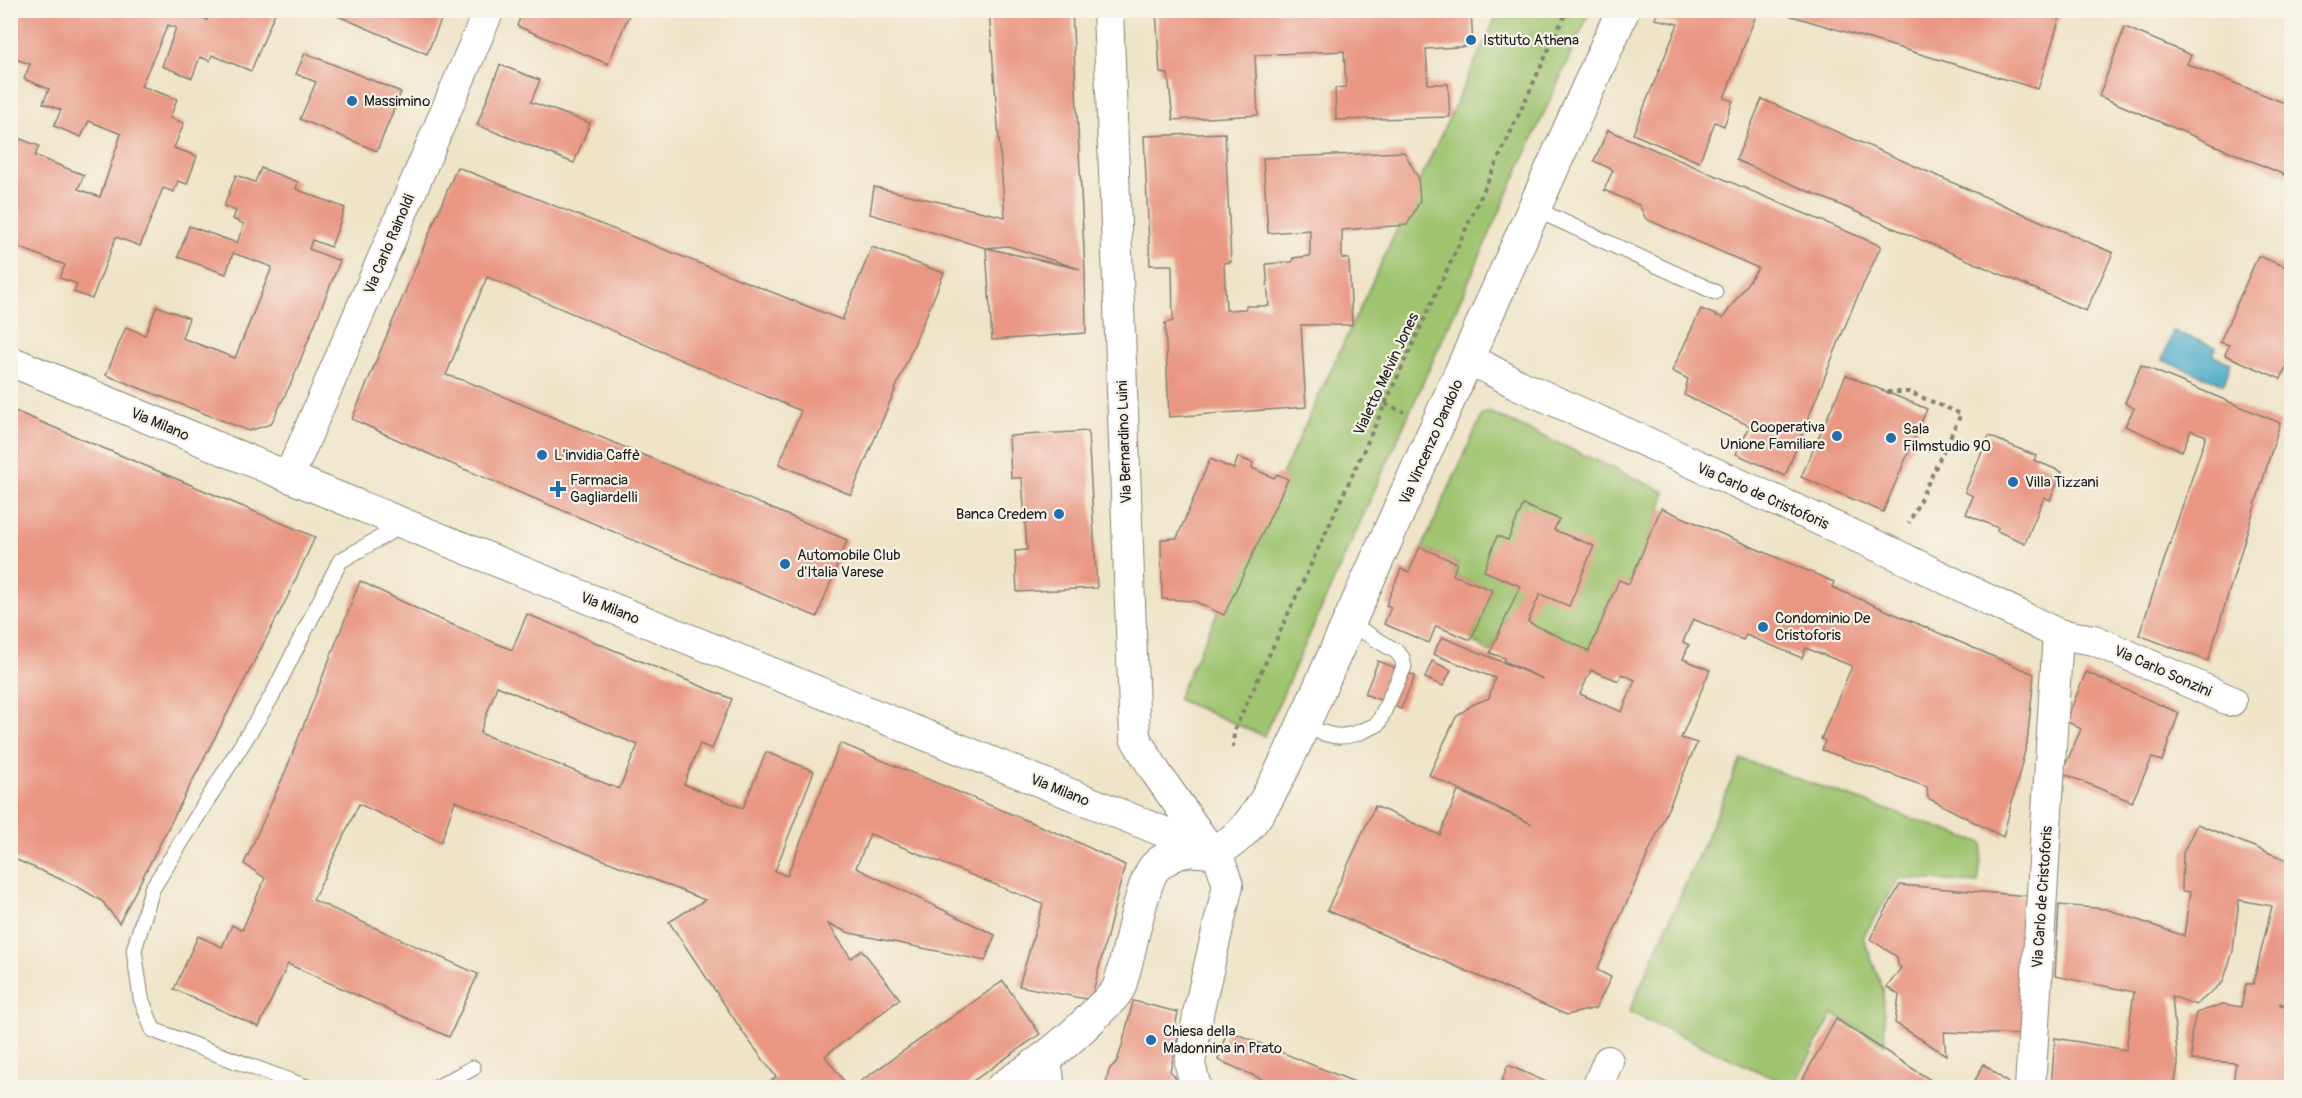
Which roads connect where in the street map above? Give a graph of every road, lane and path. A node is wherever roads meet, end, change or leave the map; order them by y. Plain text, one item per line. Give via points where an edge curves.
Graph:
1 (489, 10) edge
2 (1108, 10) edge
3 (1567, 10) edge
4 (1623, 10) edge
5 (1535, 209) junction
6 (1716, 292) dead end
7 (10, 361) edge
8 (1467, 362) junction
9 (1887, 392) dead end
10 (1385, 404) junction
11 (1413, 416) dead end
12 (289, 477) junction
13 (404, 524) junction
14 (1895, 554) junction
15 (1349, 623) junction
16 (2058, 634) junction
17 (2094, 640) joint
18 (2231, 701) dead end
19 (1303, 726) junction
20 (1233, 748) dead end
21 (1211, 851) junction
22 (472, 1068) dead end
23 (1048, 1074) edge
24 (309, 1088) edge
25 (436, 1088) edge
26 (1002, 1088) edge
27 (1196, 1088) edge
28 (2030, 1088) edge

1 - 12 street, Via Carlo Rainoldi
2 - 21 street, Via Bernardino Luini via 1135,738
3 - 10 path, Vialetto Melvin Jones
4 - 5 street, Via Vincenzo Dandolo
5 - 6 lane
5 - 8 street, Via Vincenzo Dandolo
7 - 12 street, Via Milano
8 - 14 street, Via Carlo de Cristoforis
8 - 15 street, Via Vincenzo Dandolo
9 - 14 path via 1909,392 1961,414
10 - 11 path
10 - 20 path, Vialetto Melvin Jones via 1234,731
12 - 13 street, Via Milano
13 - 21 street, Via Milano
13 - 24 lane via 340,561 272,696 152,889 134,950 141,998 153,1030
14 - 16 street, Via Carlo de Cristoforis
15 - 19 street, Via Vincenzo Dandolo
15 - 19 lane via 1396,651 1404,667 1378,724 1355,735 1328,737
16 - 17 street, Via Carlo de Cristoforis
16 - 28 street, Via Carlo de Cristoforis
17 - 18 street, Via Carlo Sonzini
19 - 21 street, Via Vincenzo Dandolo via 1243,834
21 - 23 street via 1191,849 1155,867 1119,990 1080,1030
21 - 27 street, Via Bernardino Luini via 1219,858 1228,885 1190,1064
22 - 25 lane
23 - 26 street

